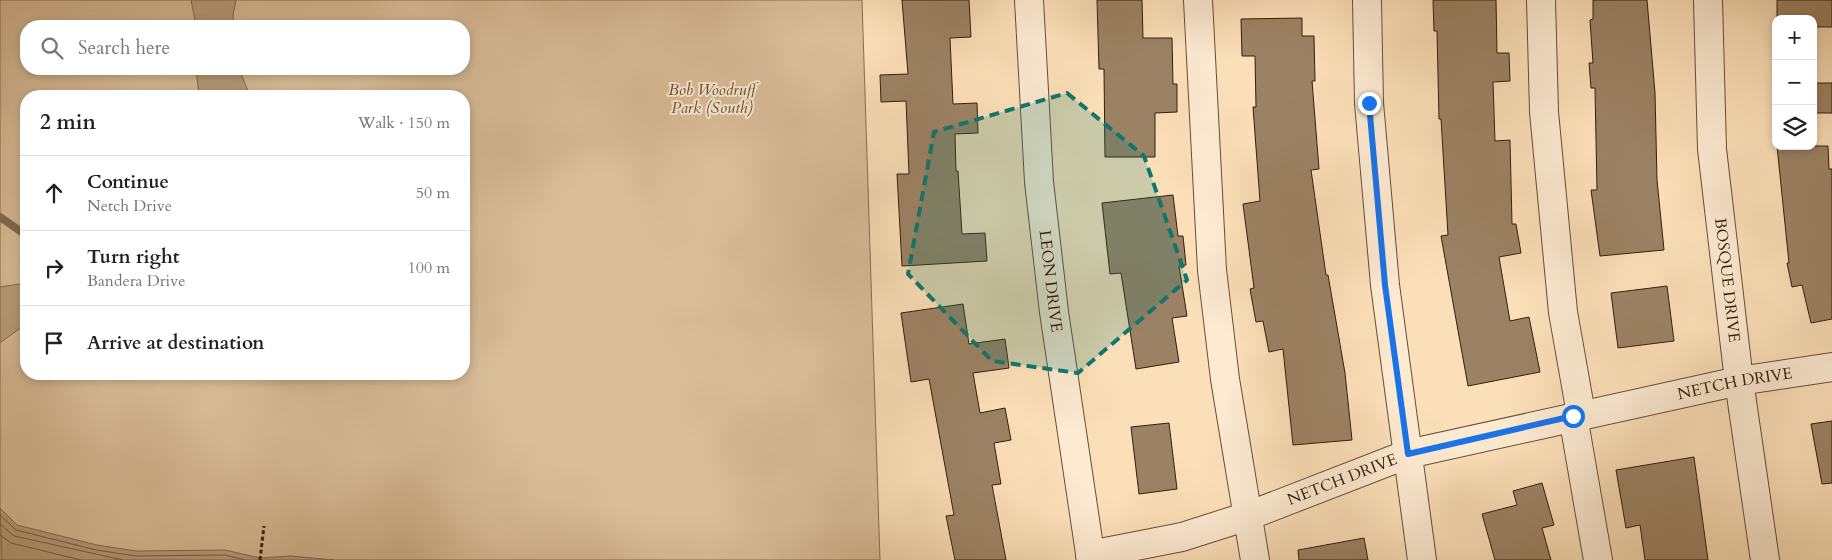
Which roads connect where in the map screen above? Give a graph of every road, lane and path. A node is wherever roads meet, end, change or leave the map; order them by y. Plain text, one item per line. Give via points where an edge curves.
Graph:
1 (1029, 0) edge
2 (1198, 0) edge
3 (1367, 0) edge
4 (1542, 0) edge
5 (1708, 0) edge
6 (1832, 367) edge
7 (1739, 380) junction
8 (1577, 415) junction
9 (1408, 454) junction
10 (1248, 516) junction
11 (264, 526) dead end
12 (1090, 558) edge
13 (260, 560) edge
14 (1255, 560) edge
15 (1422, 560) edge
16 (1598, 560) edge
17 (1765, 560) edge

1 - 12 street, LEON DRIVE via 1040,191
2 - 10 street via 1212,270 1225,379
3 - 9 street via 1369,103 1385,285
4 - 8 street via 1544,122
5 - 7 street, BOSQUE DRIVE via 1712,149
6 - 7 street, NETCH DRIVE
7 - 8 street, NETCH DRIVE
7 - 17 street, BOSQUE DRIVE
8 - 9 street, NETCH DRIVE
8 - 16 street
9 - 10 street, NETCH DRIVE
9 - 15 street
10 - 12 street, NETCH DRIVE
10 - 14 street
11 - 13 path

